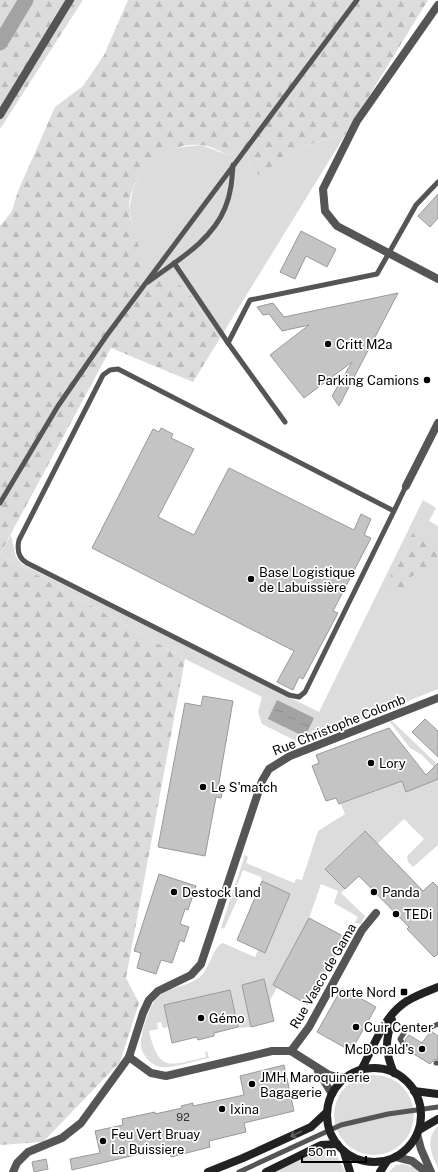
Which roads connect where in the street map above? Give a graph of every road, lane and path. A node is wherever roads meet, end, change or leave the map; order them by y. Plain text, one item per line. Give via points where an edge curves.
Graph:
1 (70, 0) edge
2 (357, 0) edge
3 (438, 5) edge
4 (0, 115) edge
5 (233, 165) junction
6 (438, 182) edge
7 (389, 254) junction
8 (174, 264) junction
9 (438, 279) edge
10 (144, 285) junction
11 (228, 343) junction
12 (285, 422) dead end
13 (438, 424) edge
14 (406, 486) joint
15 (0, 504) edge
16 (394, 511) junction
17 (438, 698) edge
18 (376, 913) dead end
19 (438, 987) edge
20 (393, 1016) junction
21 (438, 1024) edge
22 (403, 1044) dead end
23 (291, 1051) junction
24 (129, 1057) junction
25 (315, 1067) junction
26 (361, 1070) junction
27 (394, 1073) junction
28 (348, 1077) junction
29 (414, 1091) junction
30 (332, 1094) junction
31 (438, 1094) edge
32 (438, 1107) edge
33 (421, 1110) junction
34 (327, 1112) junction
35 (438, 1119) edge
36 (329, 1130) junction
37 (418, 1132) junction
38 (337, 1144) junction
39 (344, 1152) junction
40 (396, 1157) junction
41 (387, 1161) junction
42 (13, 1172) edge
43 (208, 1172) edge
44 (239, 1172) edge
45 (266, 1172) edge
46 (350, 1172) edge
47 (380, 1172) edge
48 (426, 1172) edge
49 (431, 1172) edge

1 - 4 street
2 - 5 lane
3 - 7 street via 357,121 324,189 325,211 337,226
5 - 8 lane via 231,189 225,209 200,243
5 - 10 lane
6 - 7 lane via 416,205
7 - 9 street
7 - 11 lane via 377,274 250,300
8 - 10 lane
8 - 11 lane
10 - 15 lane via 106,334 58,406
11 - 12 lane
13 - 14 street
14 - 16 lane
16 - 16 lane via 118,369 110,370 100,382 19,540 18,551 27,563 289,695 299,697 305,692
17 - 24 street, Rue Christophe Colomb via 290,756 269,768 262,781 201,964 191,975 158,991 149,1000
18 - 23 street, Rue Vasco de Gama via 362,930 309,1026
19 - 20 main road via 407,1001
20 - 26 main road via 376,1038
20 - 27 main road via 386,1041 387,1056
21 - 22 lane via 424,1030 408,1027 400,1039
23 - 24 street via 272,1051 166,1076 151,1073
23 - 25 street
24 - 42 street, Rue Christophe Colomb via 81,1124 62,1138 28,1152 17,1163
25 - 28 street via 329,1075
25 - 30 street
26 - 27 main road via 372,1068
26 - 28 main road
27 - 29 main road via 405,1080
28 - 30 main road
29 - 31 main road
29 - 33 main road
30 - 34 main road
32 - 33 lane
33 - 36 lane via 363,1119
33 - 37 main road
34 - 36 main road
34 -> 43 main road via 311,1127
35 - 37 main road
36 - 38 main road
36 - 44 lane
37 - 40 main road via 409,1147
37 - 49 street via 421,1149
38 - 39 main road
38 - 45 main road via 320,1145
39 - 41 main road via 360,1160
39 - 46 main road
40 - 41 main road
40 - 48 street via 412,1161
41 - 47 main road

